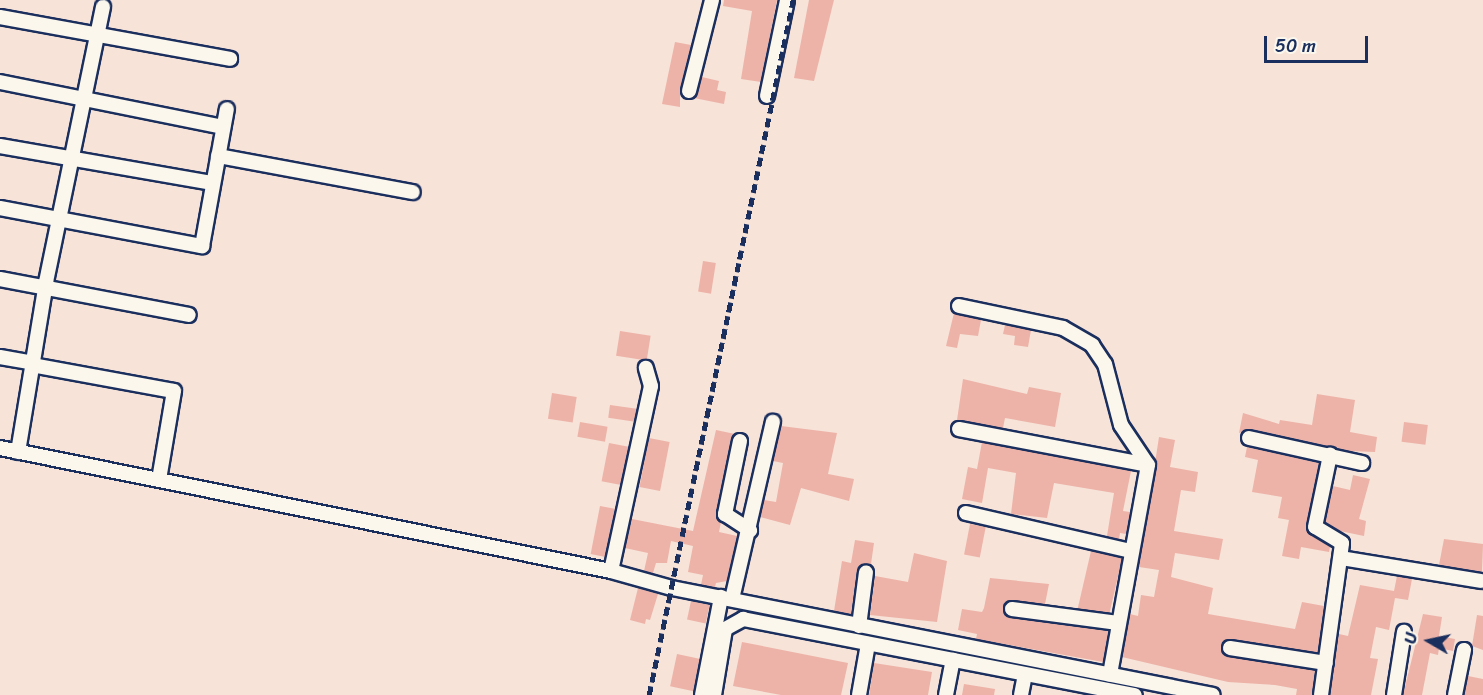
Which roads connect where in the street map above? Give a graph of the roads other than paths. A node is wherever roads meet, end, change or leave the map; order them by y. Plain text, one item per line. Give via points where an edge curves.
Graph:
1 (712, 0) edge
2 (787, 0) edge
3 (103, 7) dead end
4 (0, 17) edge
5 (97, 35) junction
6 (230, 59) dead end
7 (0, 82) edge
8 (689, 91) dead end
9 (767, 96) dead end
10 (84, 99) junction
11 (227, 110) dead end
12 (224, 127) junction
13 (0, 146) edge
14 (218, 156) junction
15 (72, 158) junction
16 (213, 183) junction
17 (413, 192) dead end
18 (0, 208) edge
19 (59, 220) junction
20 (0, 279) edge
21 (45, 287) junction
22 (959, 306) dead end
23 (189, 315) dead end
24 (0, 357) edge
25 (33, 364) junction
26 (646, 368) dead end
27 (773, 422) dead end
28 (959, 429) dead end
29 (1249, 438) dead end
30 (740, 441) dead end
31 (0, 448) edge
32 (18, 452) junction
33 (1330, 455) junction
34 (1362, 463) dead end
35 (1148, 465) junction
36 (159, 480) junction
37 (966, 513) dead end
38 (750, 530) junction
39 (1131, 551) junction
40 (1341, 558) junction
41 (611, 571) junction
42 (866, 572) dead end
43 (1481, 581) dead end
44 (727, 598) junction
45 (1012, 609) dead end
46 (1118, 623) junction
47 (860, 626) junction
48 (1404, 632) dead end
49 (868, 644) junction
50 (1230, 648) dead end
51 (1464, 650) dead end
52 (953, 660) junction
53 (1326, 663) junction
54 (1024, 674) junction
55 (1110, 675) junction
56 (1117, 693) edge
57 (702, 695) edge
58 (714, 695) edge
59 (859, 695) edge
60 (946, 695) edge
61 (1021, 695) edge
62 (1135, 695) edge
63 (1213, 695) edge
64 (1322, 695) edge
65 (1394, 695) edge
66 (1455, 695) edge

1 - 8 street
2 - 9 street
3 - 5 street
4 - 5 street
5 - 6 street
5 - 10 street
7 - 10 street
10 - 12 street
10 - 15 street
11 - 12 street
12 - 14 street
13 - 15 street
14 - 16 street
14 - 17 street
15 - 16 street
15 - 19 street
16 - 19 street via 201,246
18 - 19 street
19 - 21 street
20 - 21 street
21 - 23 street
21 - 25 street
22 - 35 street via 1063,328 1092,345 1105,364 1121,425
24 - 25 street
25 - 32 street
25 - 36 street via 174,391
26 - 41 street via 651,386
27 - 38 street
28 - 35 street
29 - 33 street
30 - 38 street via 725,514
31 - 32 street
32 - 36 street
33 - 34 street
33 - 40 street via 1315,527 1341,540
35 - 39 street
36 - 41 street
37 - 39 street
38 - 44 street
39 - 46 street
40 - 43 street
40 - 53 street
41 - 44 street
42 - 47 street
44 - 47 street
44 - 57 street
45 - 46 street
46 - 55 street
47 - 55 street
48 - 65 street
49 - 52 street
49 - 58 street via 736,620 725,629
49 - 59 street
50 - 53 street
51 - 66 street
52 - 54 street
52 - 60 street
53 - 64 street
54 - 56 street
54 - 61 street
55 - 63 street
56 - 62 street

